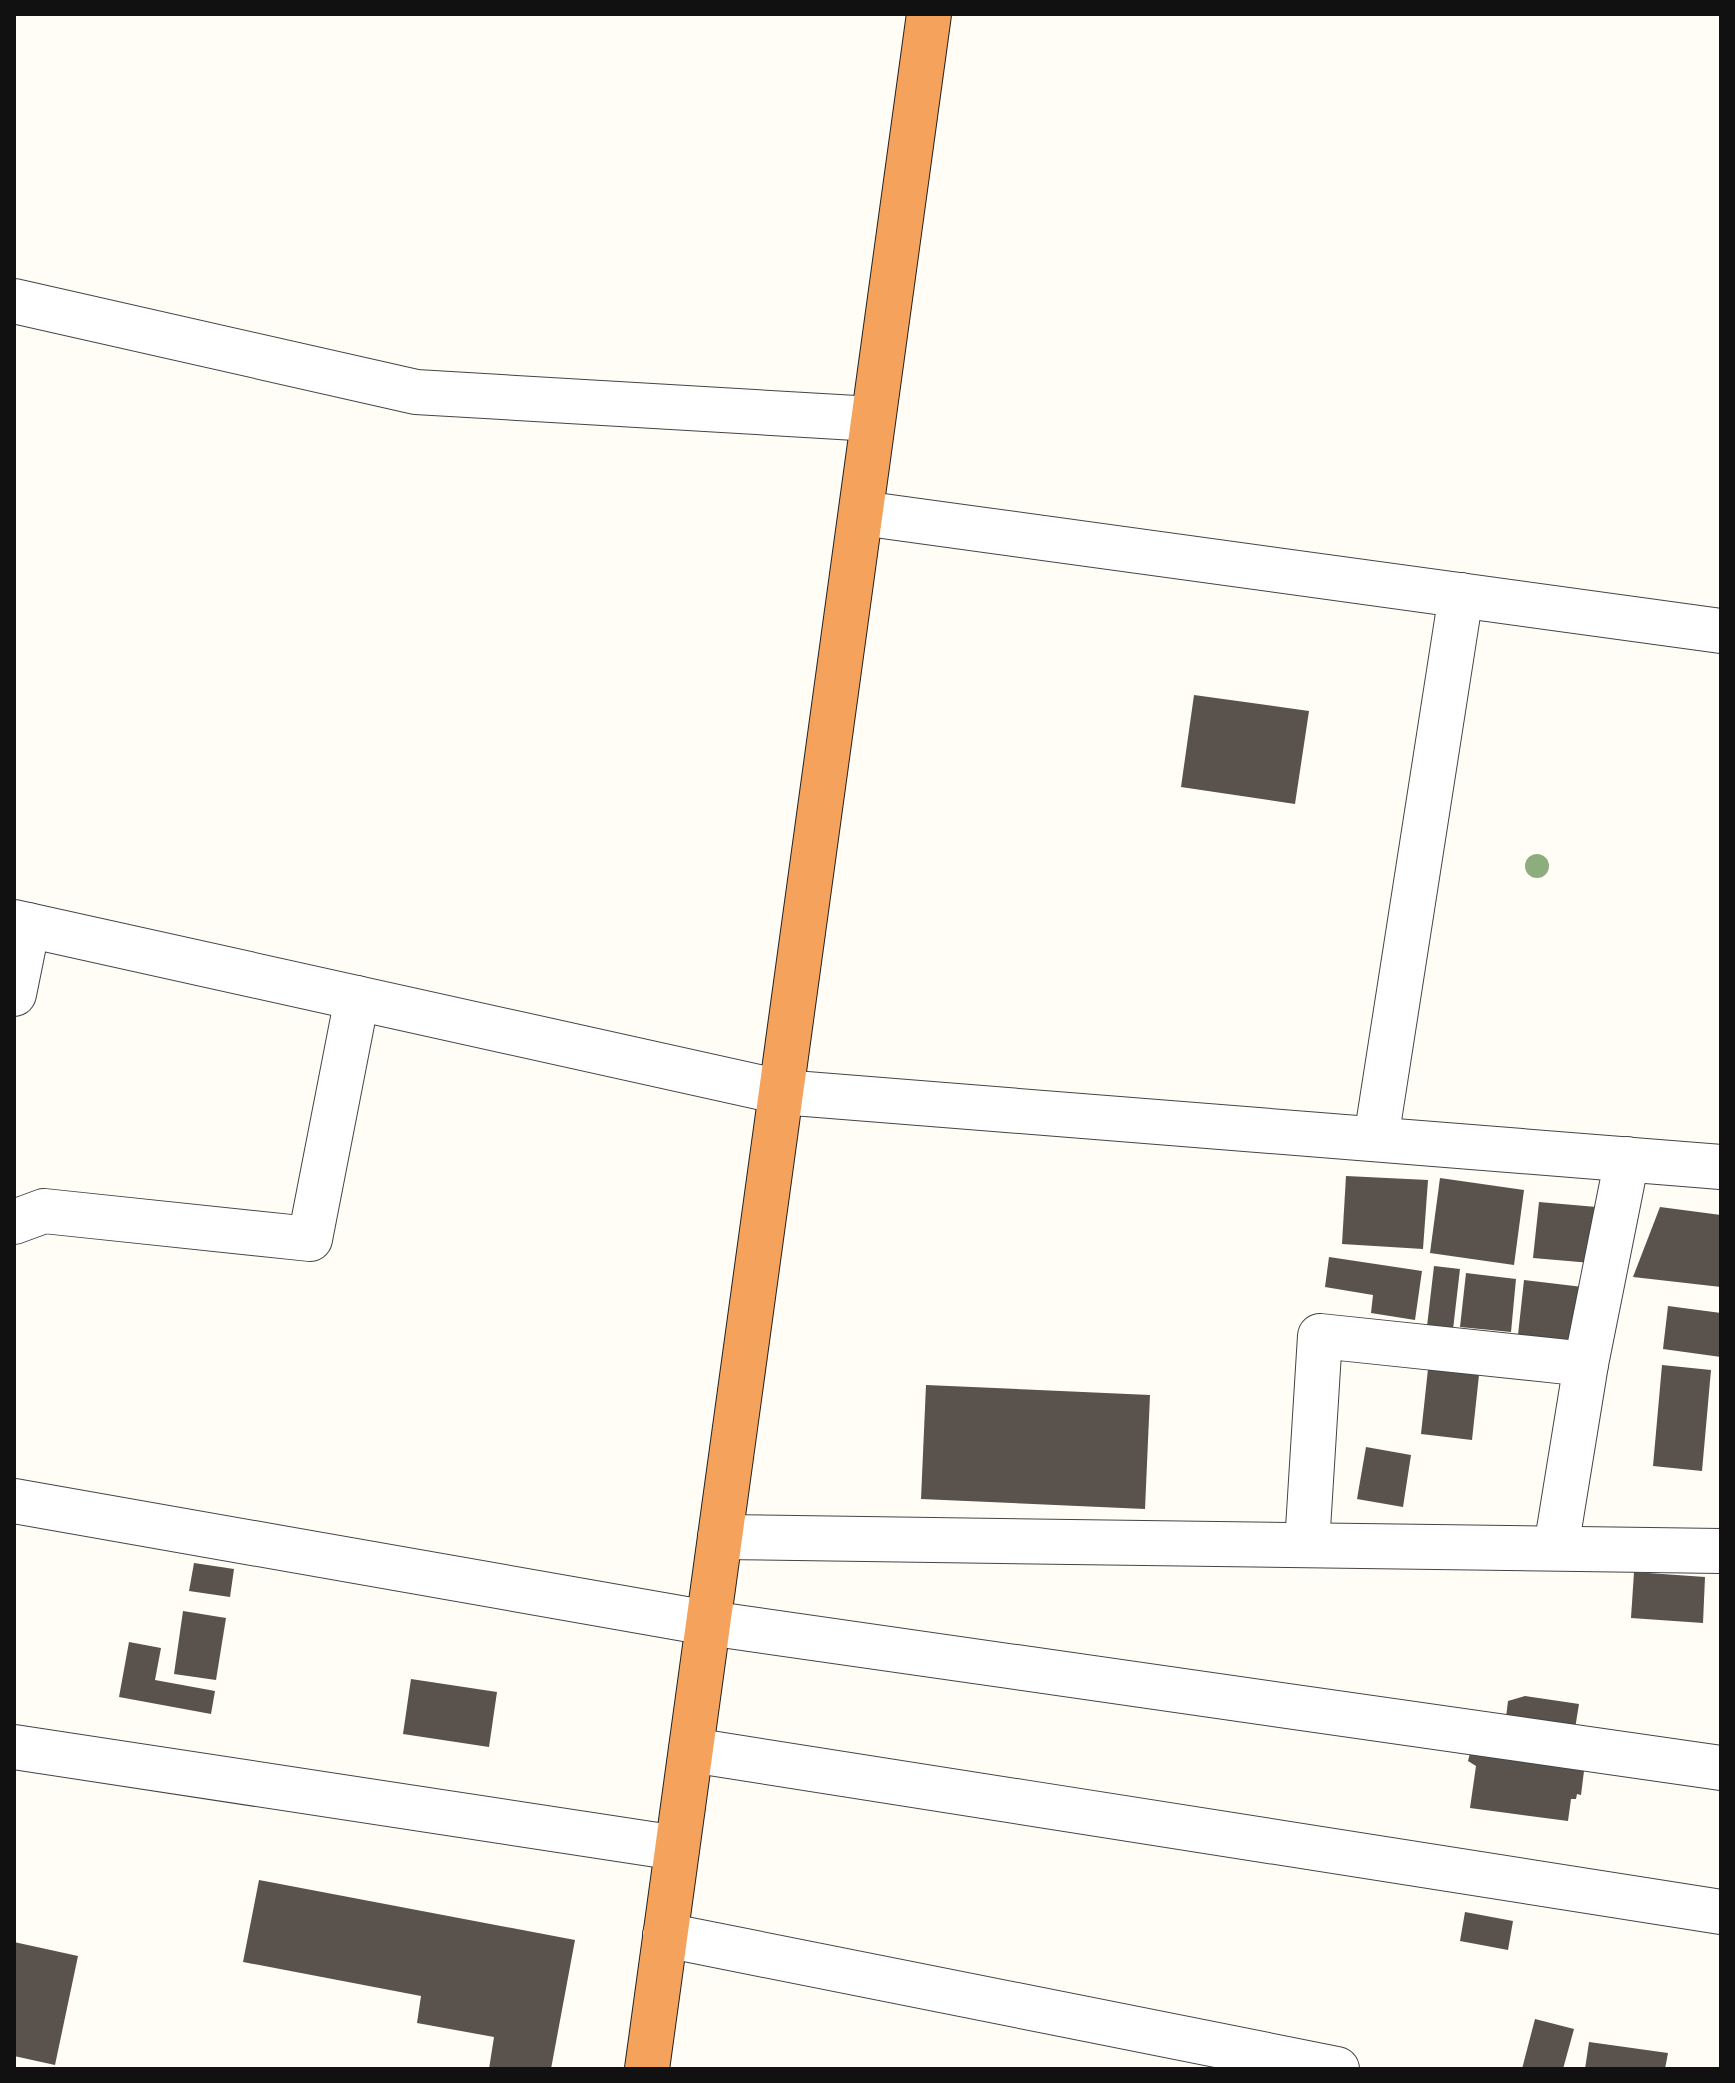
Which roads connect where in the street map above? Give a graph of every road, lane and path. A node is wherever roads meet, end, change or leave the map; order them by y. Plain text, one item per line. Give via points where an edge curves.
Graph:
1 (929, 14) edge
2 (14, 301) edge
3 (873, 419) junction
4 (861, 513) junction
5 (1461, 595) junction
6 (1721, 631) edge
7 (21, 924) edge
8 (14, 994) edge
9 (357, 998) junction
10 (781, 1092) junction
11 (1376, 1139) junction
12 (1627, 1159) junction
13 (1721, 1167) edge
14 (14, 1222) edge
15 (1586, 1364) junction
16 (14, 1501) edge
17 (720, 1537) junction
18 (1307, 1545) junction
19 (1556, 1548) junction
20 (1721, 1551) edge
21 (708, 1623) junction
22 (14, 1747) edge
23 (691, 1750) junction
24 (1721, 1768) edge
25 (677, 1848) junction
26 (1721, 1912) edge
27 (665, 1935) junction
28 (1218, 2057) edge
29 (647, 2069) edge
30 (1337, 2069) edge

1 - 3 highway
2 - 3 street via 416,392
3 - 4 highway
4 - 5 street
4 - 10 highway
5 - 6 street
5 - 11 street
7 - 8 street
7 - 9 street
9 - 10 street
9 - 14 street via 310,1239 44,1211
10 - 11 street
10 - 17 highway
11 - 12 street
12 - 13 street
12 - 15 street
15 - 18 street via 1320,1336
15 - 19 street
16 - 21 street
17 - 18 street
17 - 21 highway
18 - 19 street
19 - 20 street
21 - 23 highway
21 - 24 street
22 - 25 street
23 - 25 highway
23 - 26 street
25 - 27 highway
27 - 28 street
27 - 29 highway
28 - 30 street

